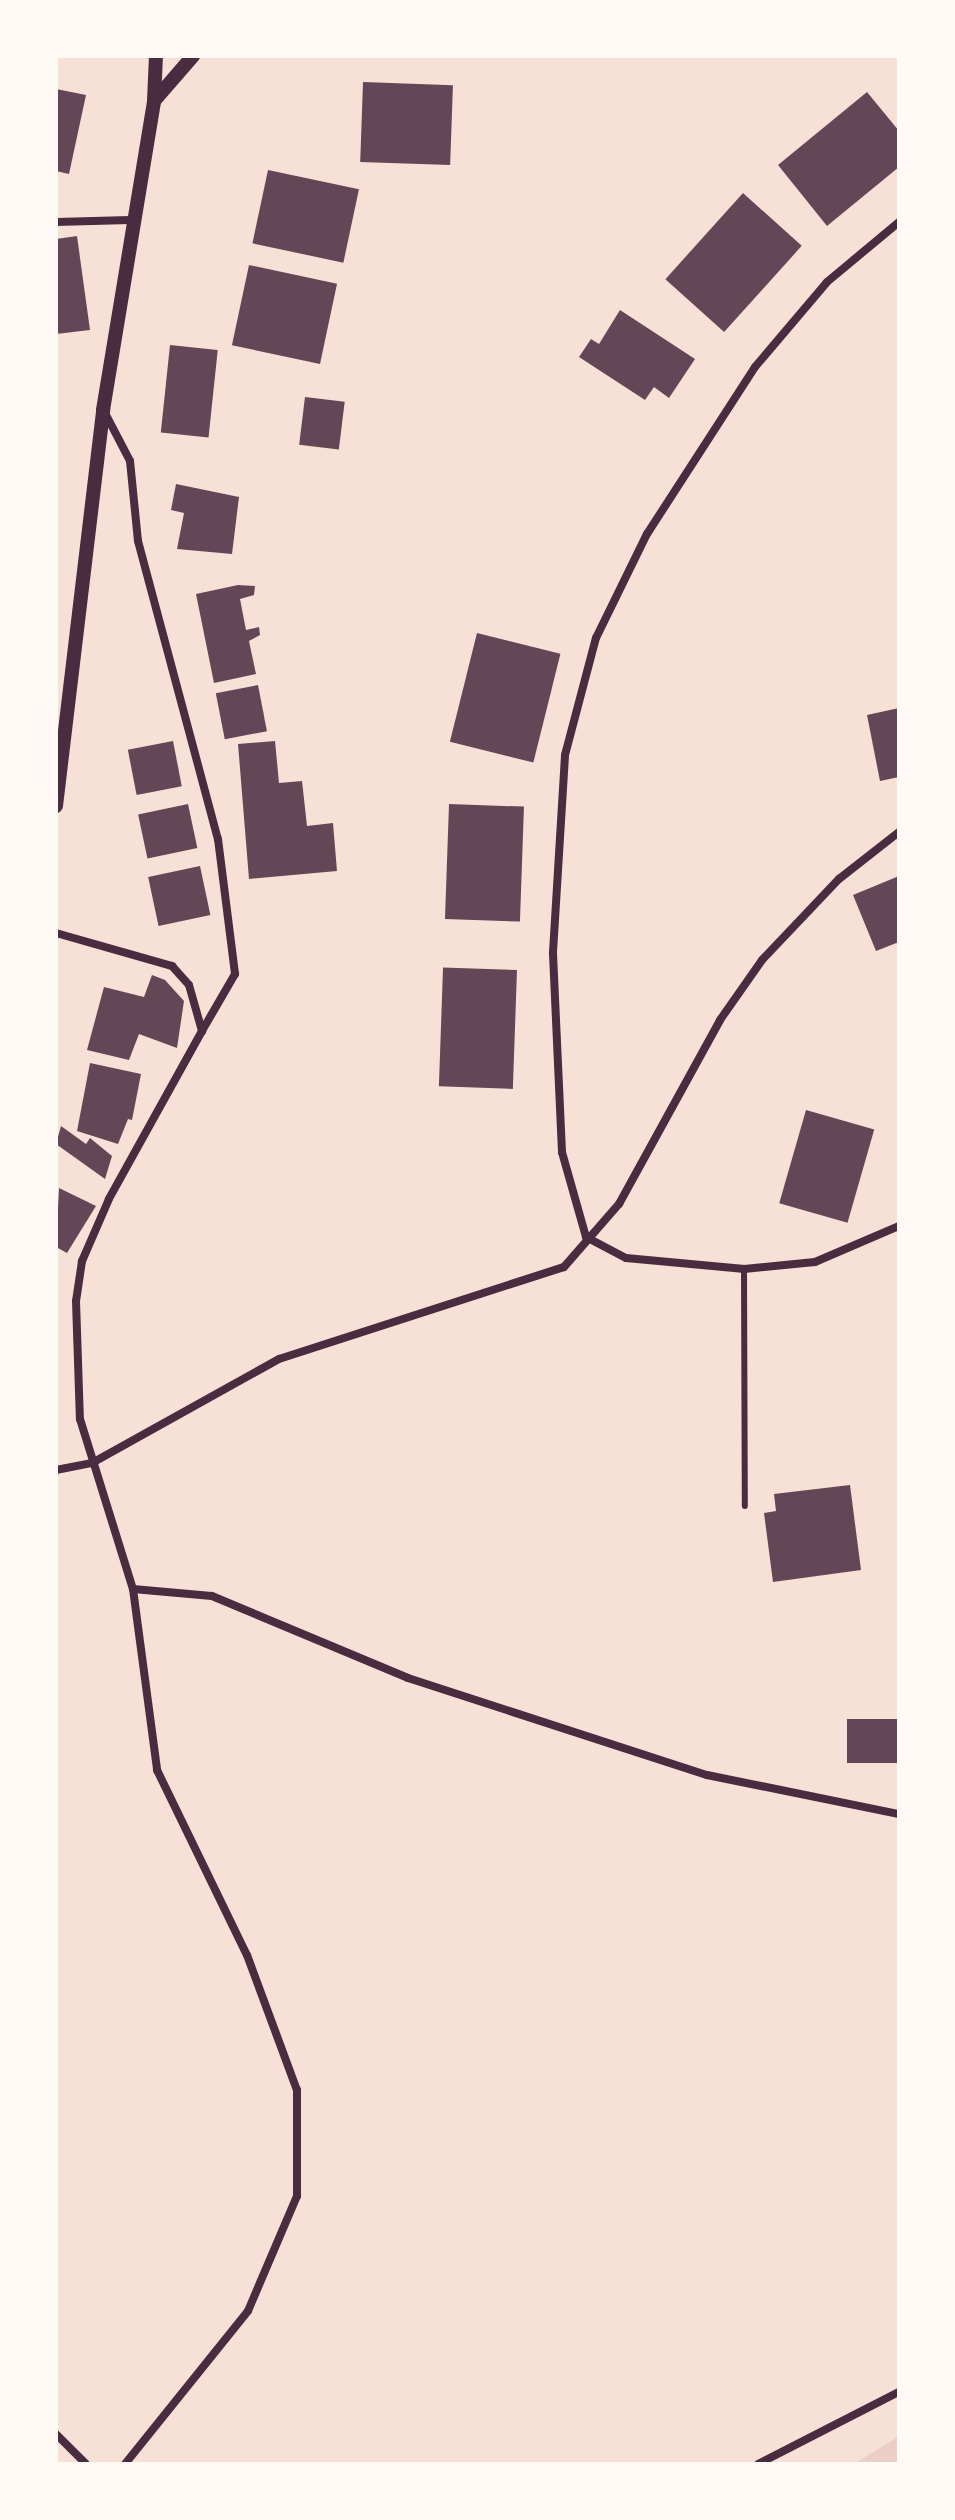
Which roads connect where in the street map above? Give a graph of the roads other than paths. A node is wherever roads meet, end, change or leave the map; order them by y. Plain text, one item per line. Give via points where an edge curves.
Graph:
1 (156, 56) edge
2 (193, 56) edge
3 (154, 101) junction
4 (130, 220) junction
5 (56, 222) edge
6 (899, 222) edge
7 (103, 410) junction
8 (56, 806) edge
9 (899, 832) edge
10 (56, 933) edge
11 (202, 1031) junction
12 (899, 1226) edge
13 (586, 1237) junction
14 (744, 1269) junction
15 (92, 1463) junction
16 (56, 1470) edge
17 (745, 1506) dead end
18 (133, 1589) junction
19 (899, 1814) edge
20 (899, 2392) edge
21 (56, 2434) edge
22 (86, 2464) edge
23 (125, 2464) edge
24 (758, 2464) edge

1 - 3 street
2 - 3 street
3 - 4 street
4 - 5 street
4 - 7 street
6 - 13 street via 827,282 755,367 647,534 596,638 565,755 553,952 562,1152
7 - 8 street
7 - 11 street via 130,461 138,541 220,853 235,974
9 - 13 street via 839,879 762,960 720,1020 619,1204
10 - 11 street via 172,966 189,985
11 - 15 street via 109,1199 82,1261 76,1301 80,1419
12 - 14 street via 815,1262
13 - 14 street via 626,1258
13 - 15 street via 564,1267 279,1359
14 - 17 lane
15 - 16 street
15 - 18 street
18 - 19 street via 212,1596 408,1678 707,1775
18 - 23 street via 157,1770 247,1955 297,2090 297,2196 248,2311
20 - 24 street
21 - 22 street

